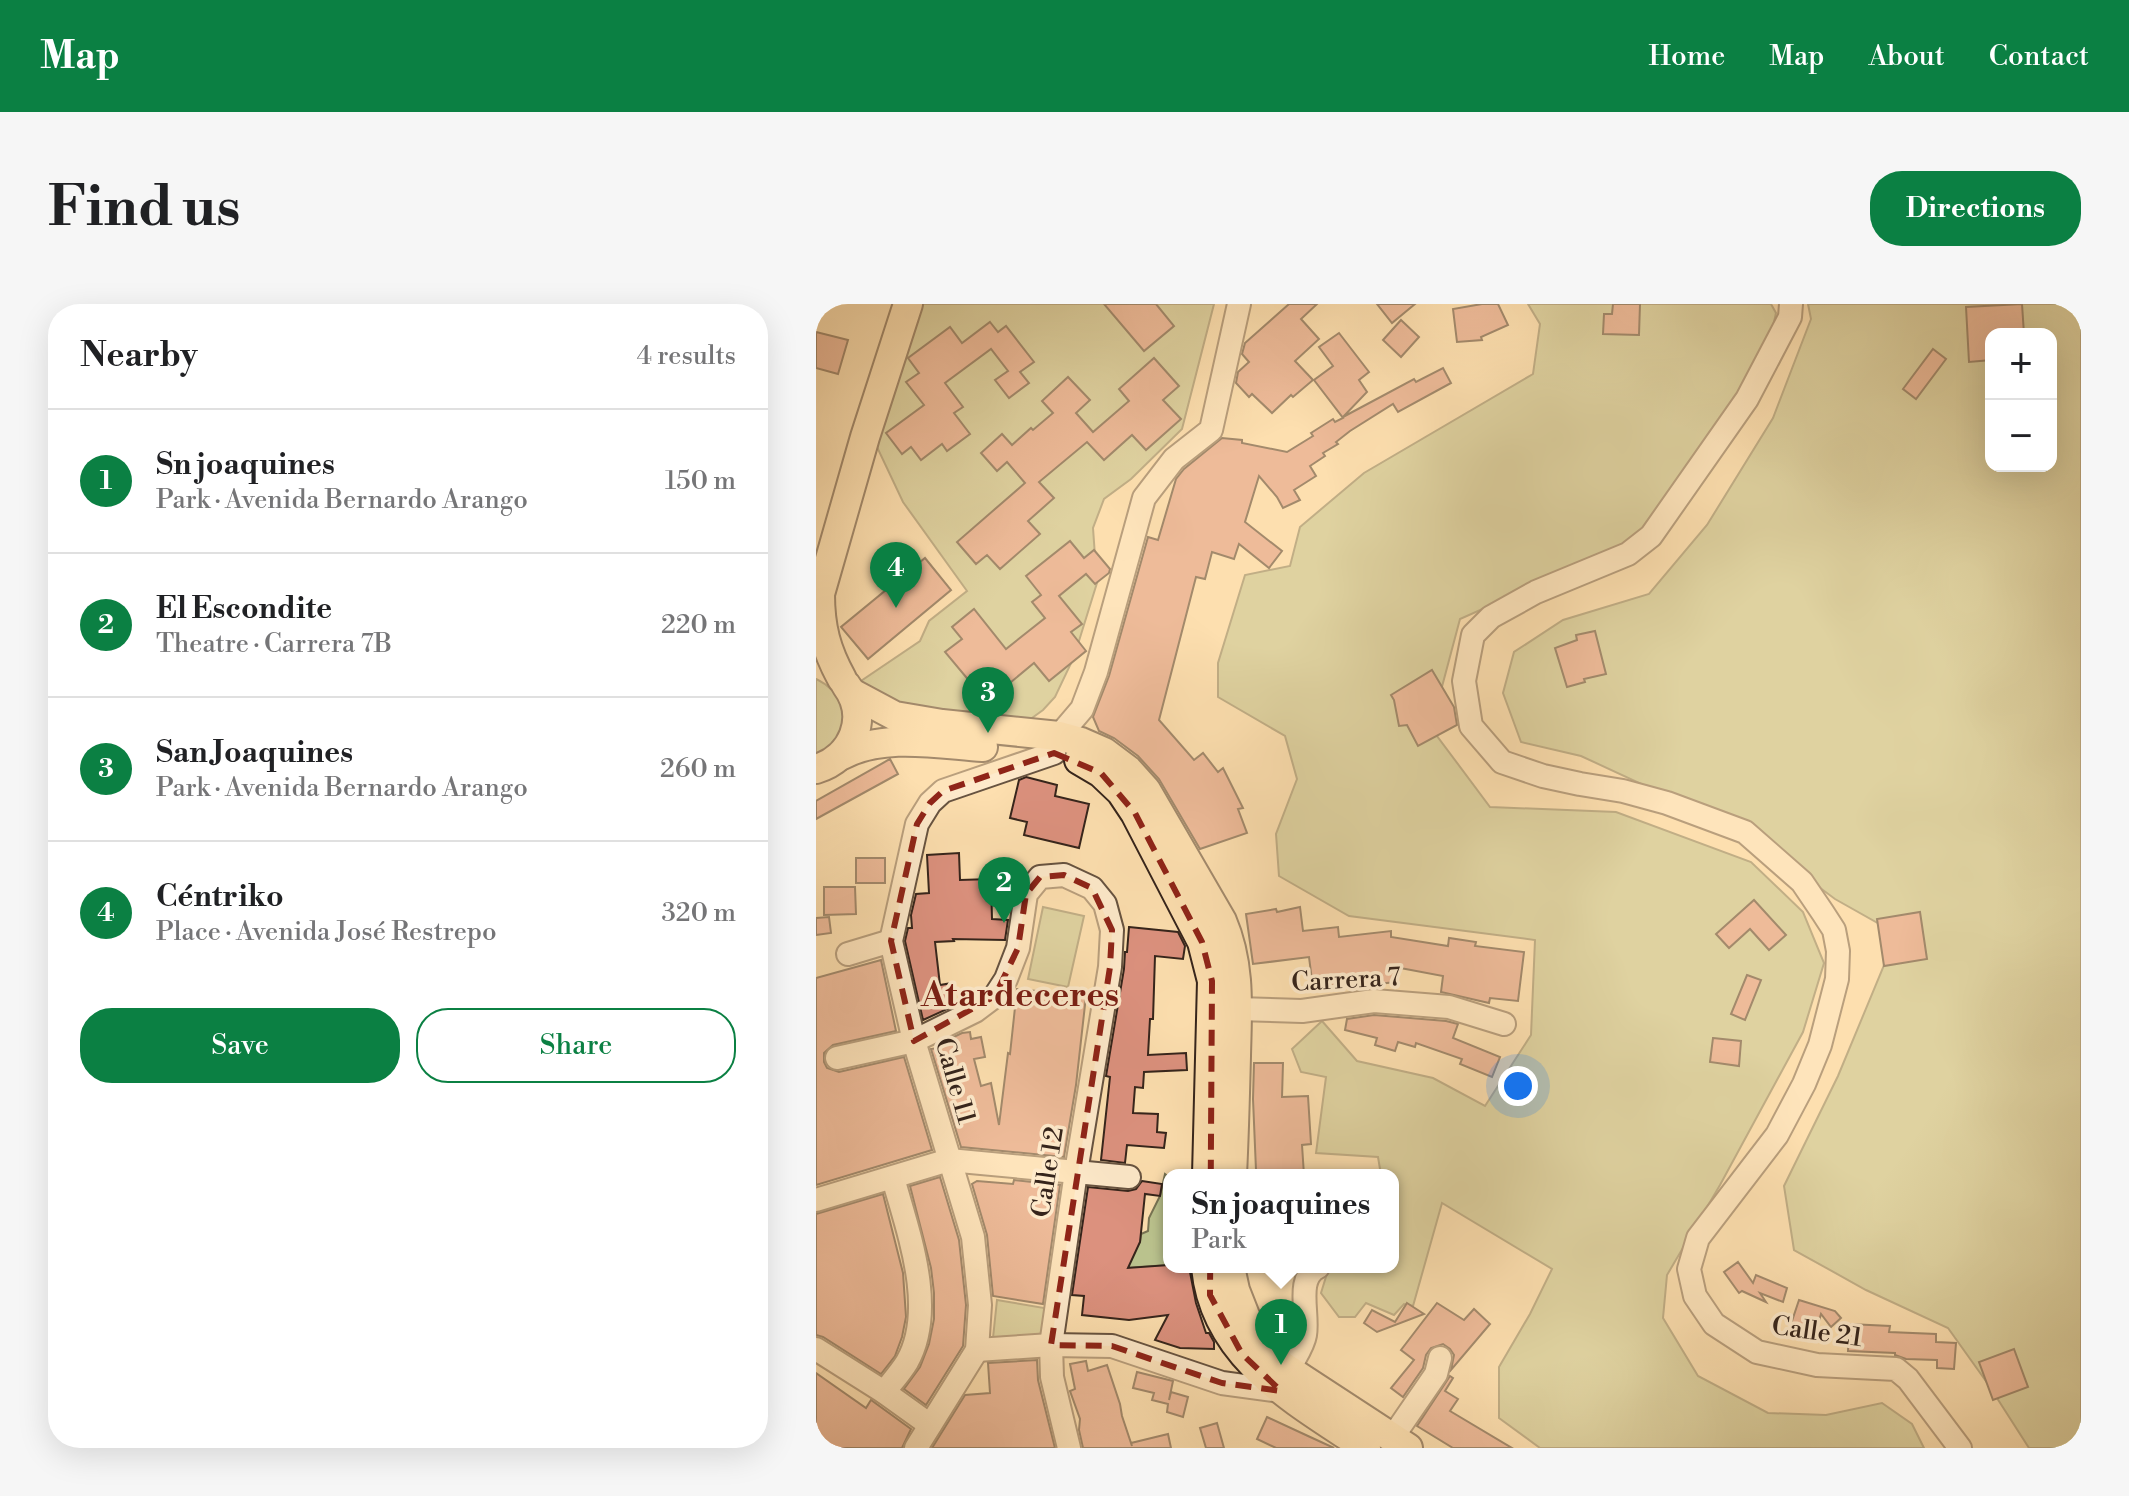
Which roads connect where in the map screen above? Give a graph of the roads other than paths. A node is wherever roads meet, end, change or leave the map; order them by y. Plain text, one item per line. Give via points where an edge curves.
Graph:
1 (890, 304) edge
2 (908, 304) edge
3 (1239, 304) edge
4 (1791, 304) edge
5 (816, 537) edge
6 (816, 665) edge
7 (847, 686) junction
8 (1056, 744) junction
9 (842, 755) junction
10 (816, 769) edge
11 (891, 941) junction
12 (848, 954) dead end
13 (1237, 1009) junction
14 (1504, 1024) dead end
15 (914, 1041) junction
16 (837, 1058) dead end
17 (949, 1160) junction
18 (1207, 1169) edge
19 (1232, 1169) edge
20 (1076, 1172) junction
21 (1129, 1177) dead end
22 (893, 1178) junction
23 (816, 1200) edge
24 (1207, 1273) edge
25 (1231, 1273) edge
26 (1309, 1273) edge
27 (1051, 1345) junction
28 (816, 1349) edge
29 (977, 1350) junction
30 (1440, 1358) dead end
31 (1284, 1381) junction
32 (884, 1392) junction
33 (930, 1425) junction
34 (1388, 1445) edge
35 (916, 1448) edge
36 (1069, 1448) edge
37 (1960, 1448) edge

1 - 5 main road
2 - 7 main road via 820,594 829,656
3 - 8 street via 1211,430 1174,459 1144,498 1096,672 1082,709
4 - 37 street, Calle 21 via 1790,317 1747,399 1651,536 1628,554 1491,617 1473,635 1464,681 1471,726 1502,762 1667,803 1745,832 1802,882 1834,930 1837,979 1820,1045 1777,1135 1698,1238 1689,1269 1695,1296 1714,1324 1757,1352 1817,1365 1896,1369
6 - 7 main road
7 - 8 main road via 895,716
7 - 9 main road via 857,709 857,726
8 - 9 main road via 882,743
8 - 11 street, Calle 11 via 943,791 930,803 917,824
8 - 13 main road via 1081,742 1104,752 1146,790 1230,940
8 - 18 main road via 1121,792 1202,942 1212,981
9 - 10 main road
11 - 12 street
11 - 15 street, Calle 11
13 - 14 street, Carrera 7 via 1302,1011 1374,1001 1449,1007
13 - 19 main road
15 - 16 street
15 - 17 street, Calle 11
15 - 20 street, Calle 12 via 995,996 1018,948 1026,894 1040,877 1064,875 1092,888 1105,904 1112,930 1110,967
17 - 20 street
17 - 22 street
17 - 29 street, Calle 11 via 973,1237 980,1305
20 - 21 street
20 - 27 street, Calle 12
22 - 23 street
22 - 32 street via 920,1282 919,1314 908,1360
24 - 31 main road via 1221,1324 1242,1354
25 - 31 main road via 1246,1318
26 - 31 street via 1305,1336
27 - 29 street
27 - 31 street via 1112,1346 1222,1383
27 - 36 street, Calle 12 via 1052,1377
28 - 32 street
29 - 33 street, Calle 11
30 - 34 street via 1436,1374
31 - 34 main road
32 - 33 street
33 - 35 street, Calle 11

